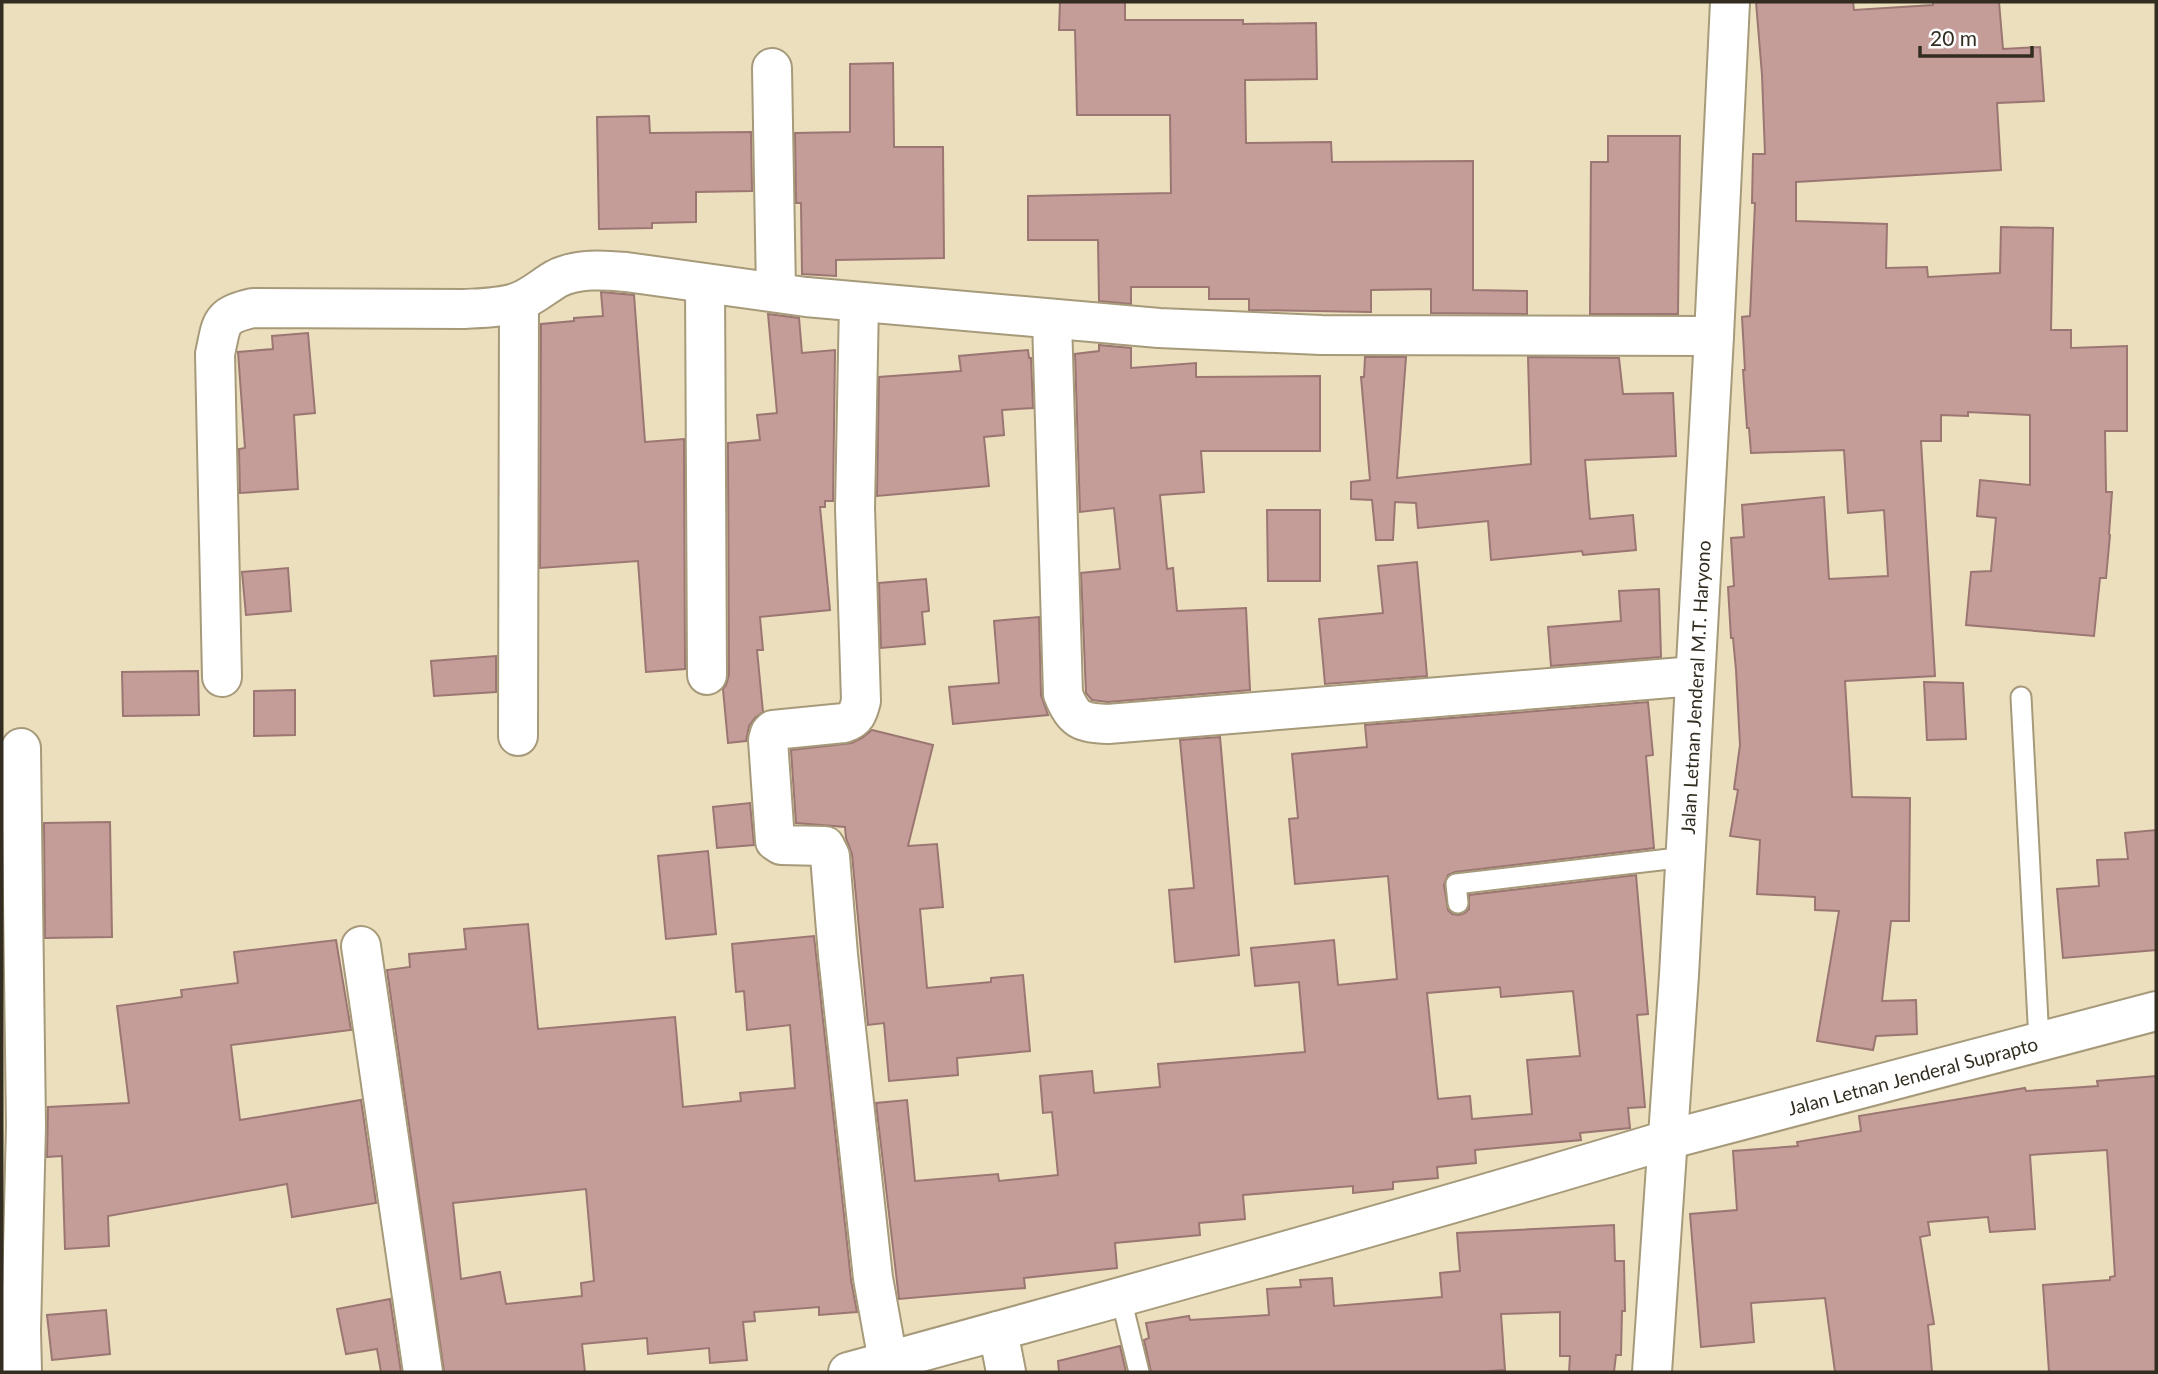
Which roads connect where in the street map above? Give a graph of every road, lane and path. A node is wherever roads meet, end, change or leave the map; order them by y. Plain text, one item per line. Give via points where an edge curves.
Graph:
1 (1730, 2) edge
2 (772, 68) dead end
3 (705, 283) junction
4 (776, 292) junction
5 (519, 302) junction
6 (859, 302) junction
7 (1052, 320) junction
8 (1714, 336) junction
9 (707, 675) dead end
10 (1695, 676) junction
11 (222, 677) dead end
12 (2021, 697) dead end
13 (518, 736) dead end
14 (21, 748) dead end
15 (1686, 857) junction
16 (1458, 903) dead end
17 (361, 946) dead end
18 (2156, 1011) edge
19 (2039, 1041) junction
20 (1667, 1140) junction
21 (1121, 1298) junction
22 (998, 1331) junction
23 (888, 1361) junction
24 (22, 1372) edge
25 (423, 1372) edge
26 (848, 1372) edge
27 (1006, 1372) edge
28 (1139, 1372) edge
29 (1652, 1372) edge

1 - 8 street, Jalan Letnan Jenderal M.T. Haryono
2 - 4 street
3 - 4 street
3 - 5 street via 626,272 578,272 559,277
3 - 9 street
4 - 6 street
5 - 11 street via 464,309 253,308 227,316 215,354
5 - 13 street
6 - 7 street
6 - 23 street via 855,508 861,701 853,720 773,730 768,740 775,841 829,850 872,1265
7 - 8 street via 1321,335
7 - 10 street via 1063,694 1070,712 1088,723
8 - 10 street, Jalan Letnan Jenderal M.T. Haryono
10 - 15 street, Jalan Letnan Jenderal M.T. Haryono
12 - 19 lane
14 - 24 street via 26,1126
15 - 16 lane via 1456,884
15 - 20 street, Jalan Letnan Jenderal M.T. Haryono
17 - 25 street
18 - 19 street, Jalan Letnan Jenderal Suprapto
19 - 20 street, Jalan Letnan Jenderal Suprapto
20 - 21 street, Jalan Letnan Jenderal Suprapto
20 - 29 street, Jalan Letnan Jenderal M.T. Haryono
21 - 22 street, Jalan Letnan Jenderal Suprapto
21 - 28 lane
22 - 23 street, Jalan Letnan Jenderal Suprapto
22 - 27 street
23 - 26 street, Jalan Letnan Jenderal Suprapto

